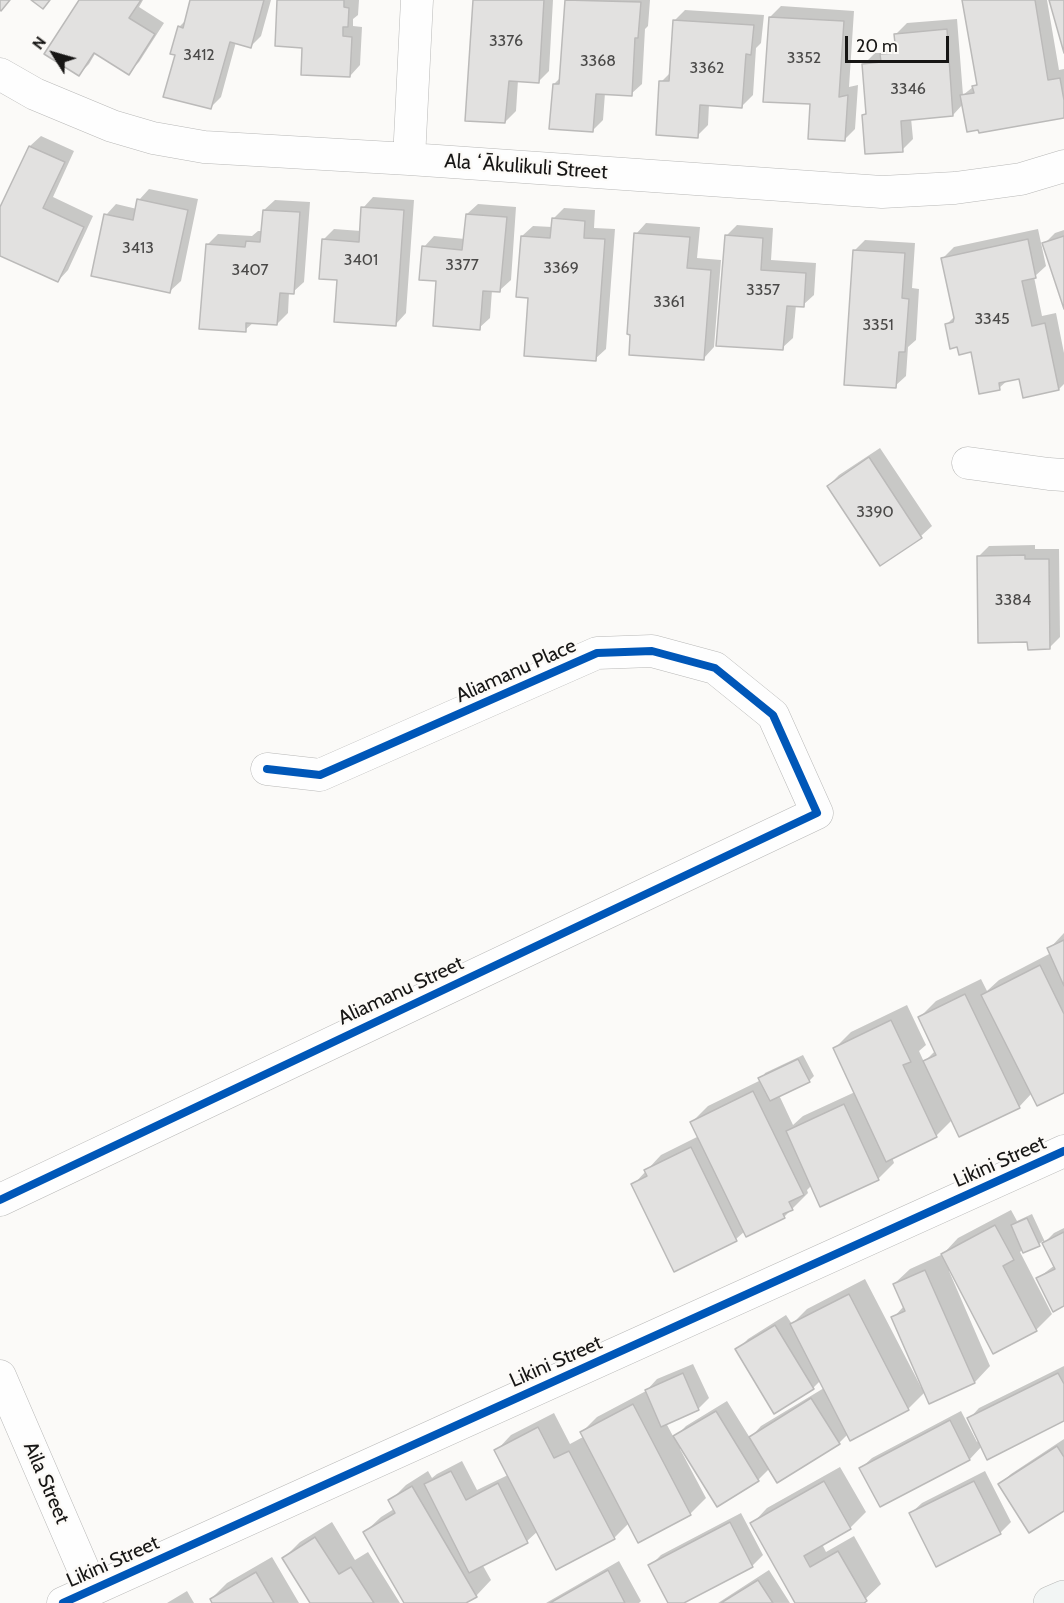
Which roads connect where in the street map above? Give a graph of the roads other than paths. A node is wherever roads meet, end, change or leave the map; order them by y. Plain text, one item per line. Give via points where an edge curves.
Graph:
1 (417, 0) edge
2 (0, 74) edge
3 (409, 159) junction
4 (1064, 166) edge
5 (968, 463) dead end
6 (1064, 475) edge
7 (267, 769) dead end
8 (817, 813) joint
9 (1064, 1151) edge
10 (0, 1200) edge
11 (0, 1376) edge
12 (92, 1589) junction
13 (1064, 1596) edge
14 (63, 1603) edge
15 (1050, 1603) edge

1 - 3 street
2 - 3 street, Ala ʻĀkulikuli Street via 69,110 153,138 204,147
3 - 4 street, Ala ʻĀkulikuli Street via 882,192 1021,179
5 - 6 street
7 - 8 street, Aliamanu Place via 320,775 597,653 652,651 715,668 773,715
8 - 10 street, Aliamanu Street
9 - 12 street, Likini Street
11 - 12 street, Aila Street
12 - 14 street, Likini Street
13 - 15 main road

